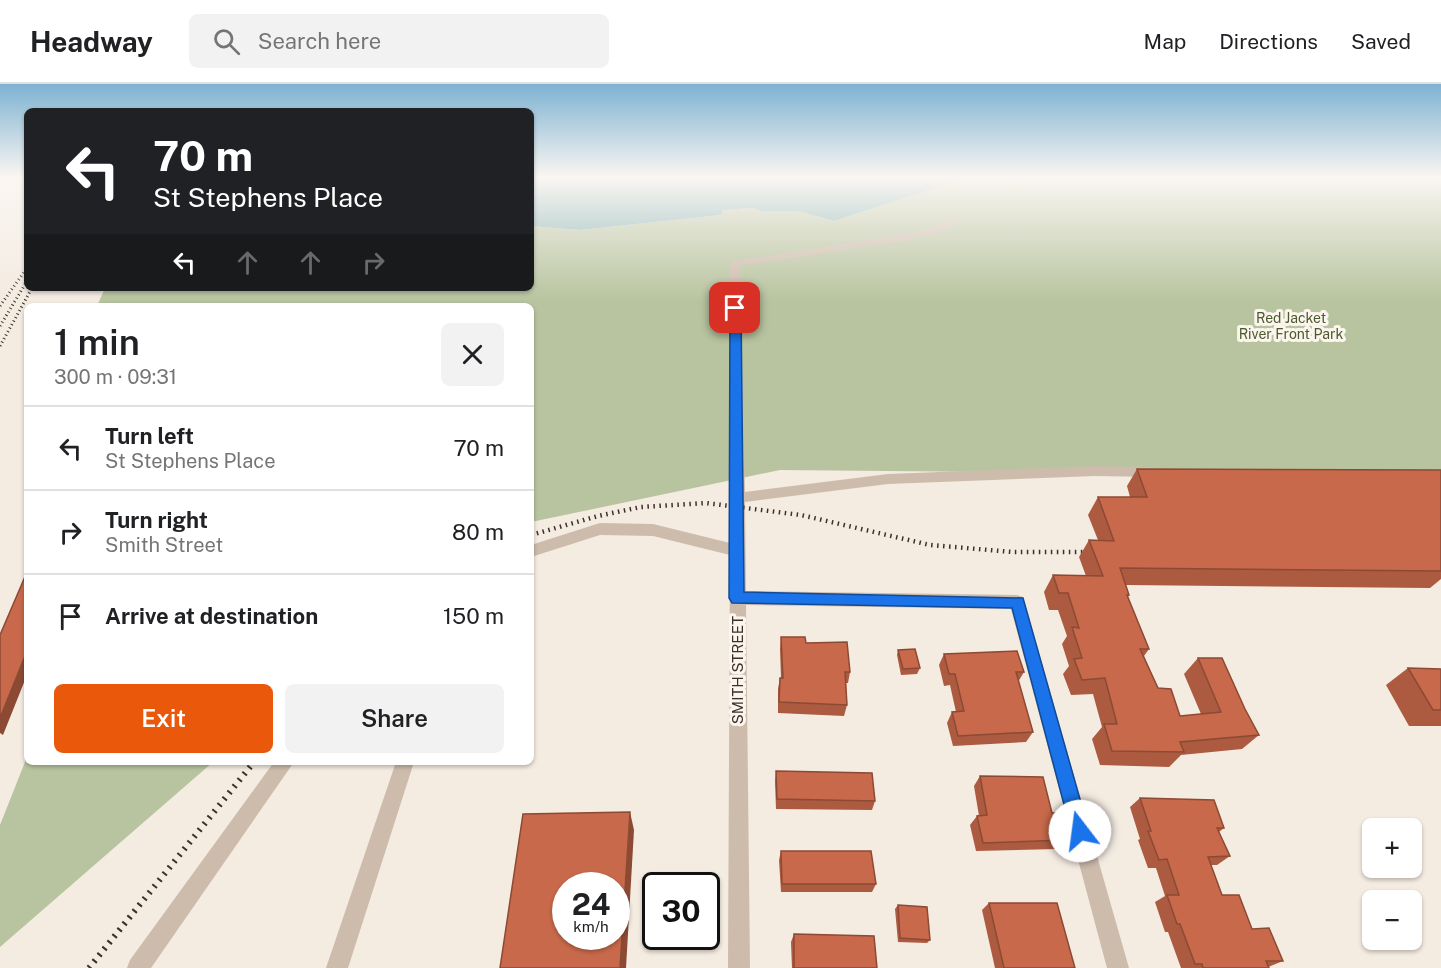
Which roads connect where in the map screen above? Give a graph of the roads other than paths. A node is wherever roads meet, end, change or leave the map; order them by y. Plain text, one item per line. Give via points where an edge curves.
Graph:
1 (951, 222) dead end
2 (1166, 473) edge
3 (737, 498) junction
4 (534, 550) edge
5 (737, 551) junction
6 (737, 598) junction
7 (283, 765) edge
8 (404, 765) edge
9 (138, 968) edge
10 (337, 968) edge
11 (739, 968) edge
12 (1118, 968) edge

1 - 3 street, SMITH STREET via 937,230 901,238 734,264
2 - 3 street via 1095,471 888,479
3 - 5 street, SMITH STREET
4 - 5 street via 600,529 653,530
5 - 6 street, SMITH STREET
6 - 11 street, SMITH STREET
6 - 12 street via 1017,602
7 - 9 street
8 - 10 street

